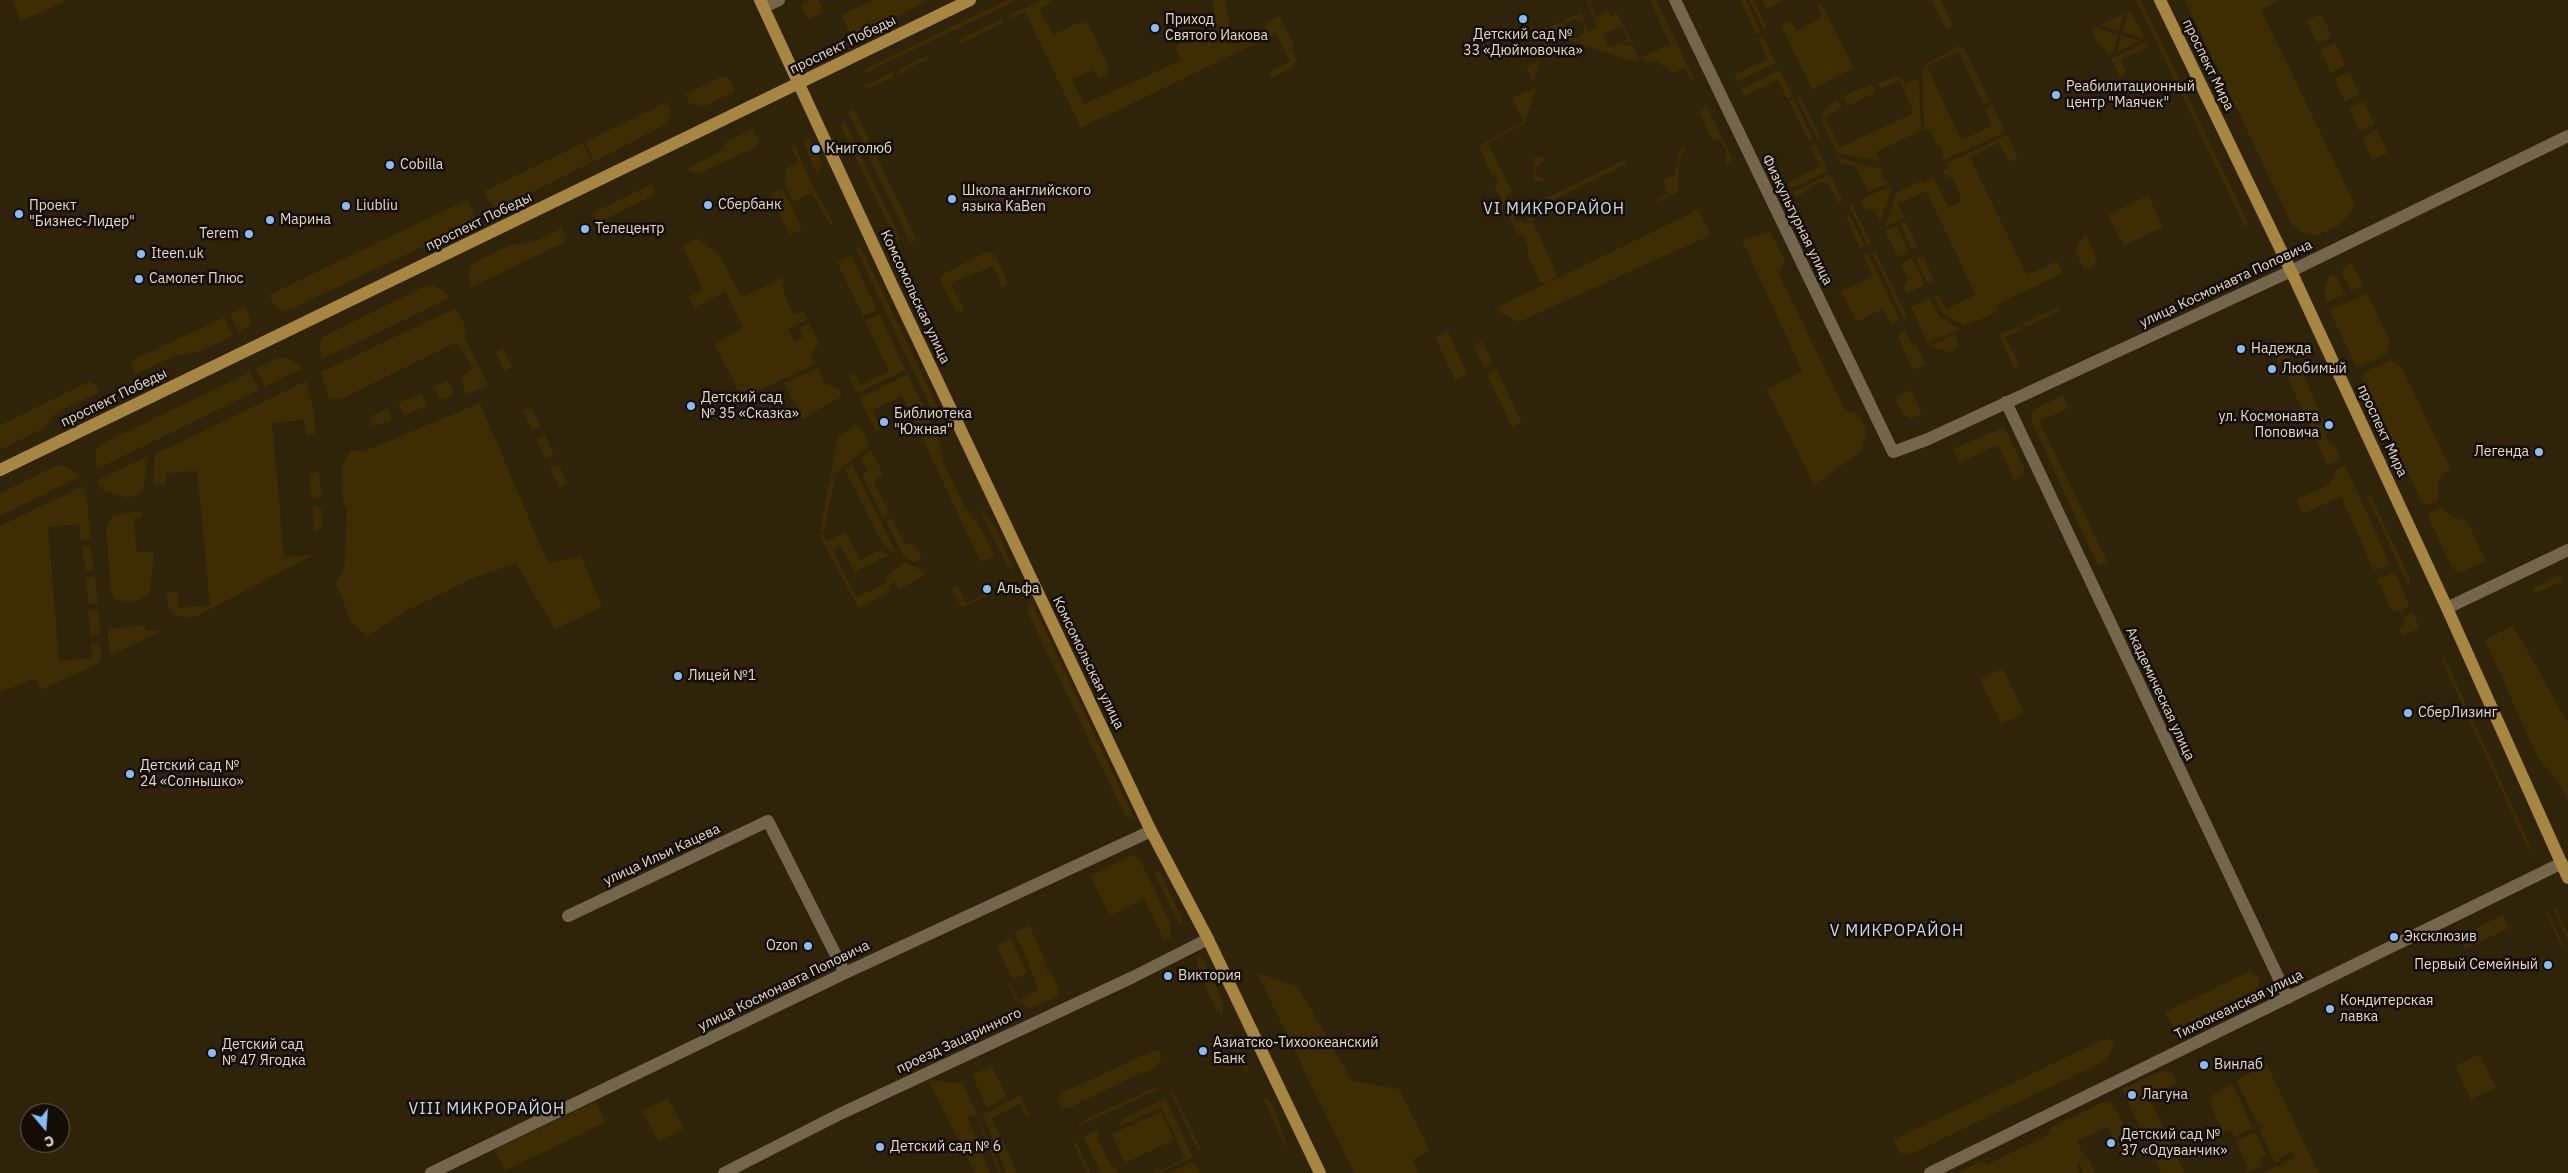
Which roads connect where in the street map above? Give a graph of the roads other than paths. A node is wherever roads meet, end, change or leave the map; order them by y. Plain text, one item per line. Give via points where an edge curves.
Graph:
1 (779, 0) edge
2 (970, 0) edge
3 (1675, 0) edge
4 (2160, 0) edge
5 (762, 4) edge
6 (798, 83) junction
7 (2568, 136) edge
8 (2291, 271) junction
9 (2006, 402) junction
10 (1893, 452) joint
11 (0, 470) edge
12 (2568, 550) edge
13 (2447, 608) junction
14 (1151, 830) junction
15 (2562, 863) junction
16 (2568, 878) edge
17 (568, 916) dead end
18 (1208, 939) junction
19 (845, 973) junction
20 (2288, 998) junction
21 (431, 1173) edge
22 (724, 1173) edge
23 (1320, 1173) edge
24 (1930, 1173) edge

1 - 5 street
2 - 6 main road, проспект Победы
3 - 10 street, Физкультурная улица
4 - 8 main road, проспект Мира
5 - 6 main road, Комсомольская улица
6 - 11 main road, проспект Победы
6 - 14 main road, Комсомольская улица
7 - 8 street, улица Космонавта Поповича
8 - 9 street, улица Космонавта Поповича
8 - 13 main road, проспект Мира
9 - 10 street, улица Космонавта Поповича
9 - 20 street, Академическая улица
12 - 13 street
13 - 15 main road, проспект Мира
14 - 18 main road, Комсомольская улица
14 - 19 street, улица Космонавта Поповича
15 - 16 main road, проспект Мира
15 - 20 street, Тихоокеанская улица
17 - 19 street, улица Ильи Кацева via 768,821
18 - 22 street, проезд Зацаринного
18 - 23 main road, Комсомольская улица
19 - 21 street, улица Космонавта Поповича
20 - 24 street, Тихоокеанская улица

